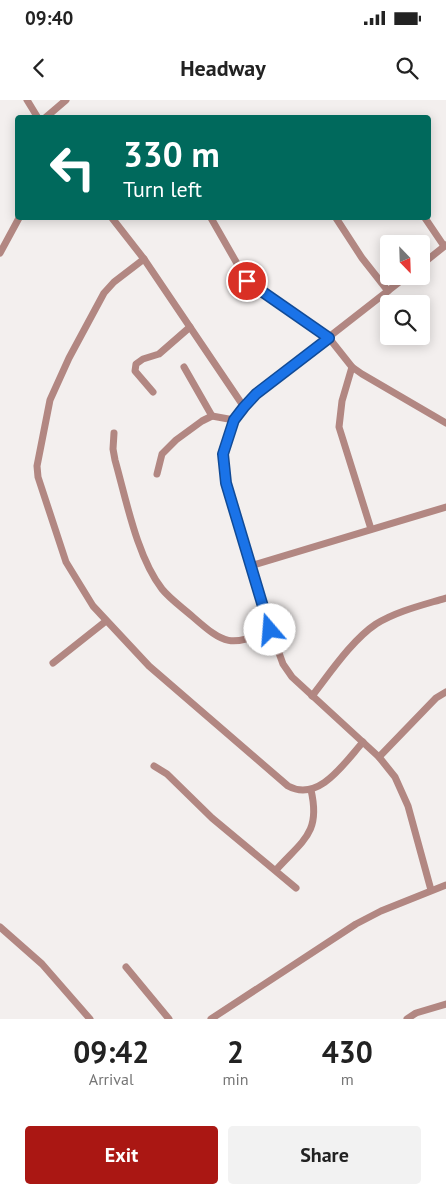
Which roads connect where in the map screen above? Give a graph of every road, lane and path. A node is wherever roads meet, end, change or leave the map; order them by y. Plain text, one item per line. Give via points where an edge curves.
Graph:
1 (27, 100) edge
2 (66, 100) edge
3 (36, 115) edge
4 (48, 115) edge
5 (18, 220) edge
6 (114, 220) edge
7 (212, 220) edge
8 (337, 220) edge
9 (426, 220) edge
10 (445, 245) edge
11 (0, 253) edge
12 (430, 258) edge
13 (144, 259) junction
14 (396, 285) edge
15 (388, 291) junction
16 (190, 327) junction
17 (329, 338) junction
18 (352, 367) junction
19 (184, 368) dead end
20 (153, 392) dead end
21 (244, 407) junction
22 (212, 416) junction
23 (234, 420) junction
24 (446, 423) edge
25 (114, 433) dead end
26 (157, 474) dead end
27 (446, 507) edge
28 (371, 529) junction
29 (250, 566) junction
30 (446, 598) edge
31 (106, 621) junction
32 (270, 630) junction
33 (53, 663) dead end
34 (446, 692) edge
35 (312, 696) junction
36 (363, 742) junction
37 (379, 757) junction
38 (154, 766) dead end
39 (311, 790) junction
40 (276, 870) junction
41 (446, 885) edge
42 (296, 888) dead end
43 (431, 890) junction
44 (0, 927) edge
45 (126, 968) dead end
46 (446, 1004) edge
47 (90, 1019) edge
48 (169, 1019) edge
49 (211, 1019) edge
50 (407, 1019) edge

1 - 3 street
2 - 4 street
5 - 11 street
6 - 13 street
7 - 17 street via 247,281
8 - 15 street
9 - 10 street
10 - 12 street
13 - 16 street
13 - 31 street via 104,294 69,358 50,400 37,466 66,562 81,589
14 - 15 street
15 - 17 street
16 - 20 street via 164,350 136,364 135,371
16 - 21 street
17 - 18 street
17 - 21 street via 256,394
18 - 24 street
18 - 28 street via 339,426
19 - 22 street
21 - 23 street
22 - 23 street
22 - 26 street via 169,447 159,461
23 - 29 street via 223,454 224,472
25 - 32 street via 115,460 137,534 147,564 162,590 220,640 239,642
27 - 28 street
28 - 29 street
29 - 32 street
30 - 35 street via 375,624 342,657
31 - 33 street
31 - 39 street via 149,666 273,775 295,790
32 - 35 street via 287,671
34 - 37 street via 436,698
35 - 36 street
36 - 37 street
36 - 39 street via 328,780
37 - 43 street via 395,777 408,806
38 - 40 street
39 - 40 street via 315,811 311,830
40 - 42 street
41 - 43 street
43 - 49 street via 381,911 330,939
44 - 47 street via 42,964
45 - 48 street
46 - 50 street

